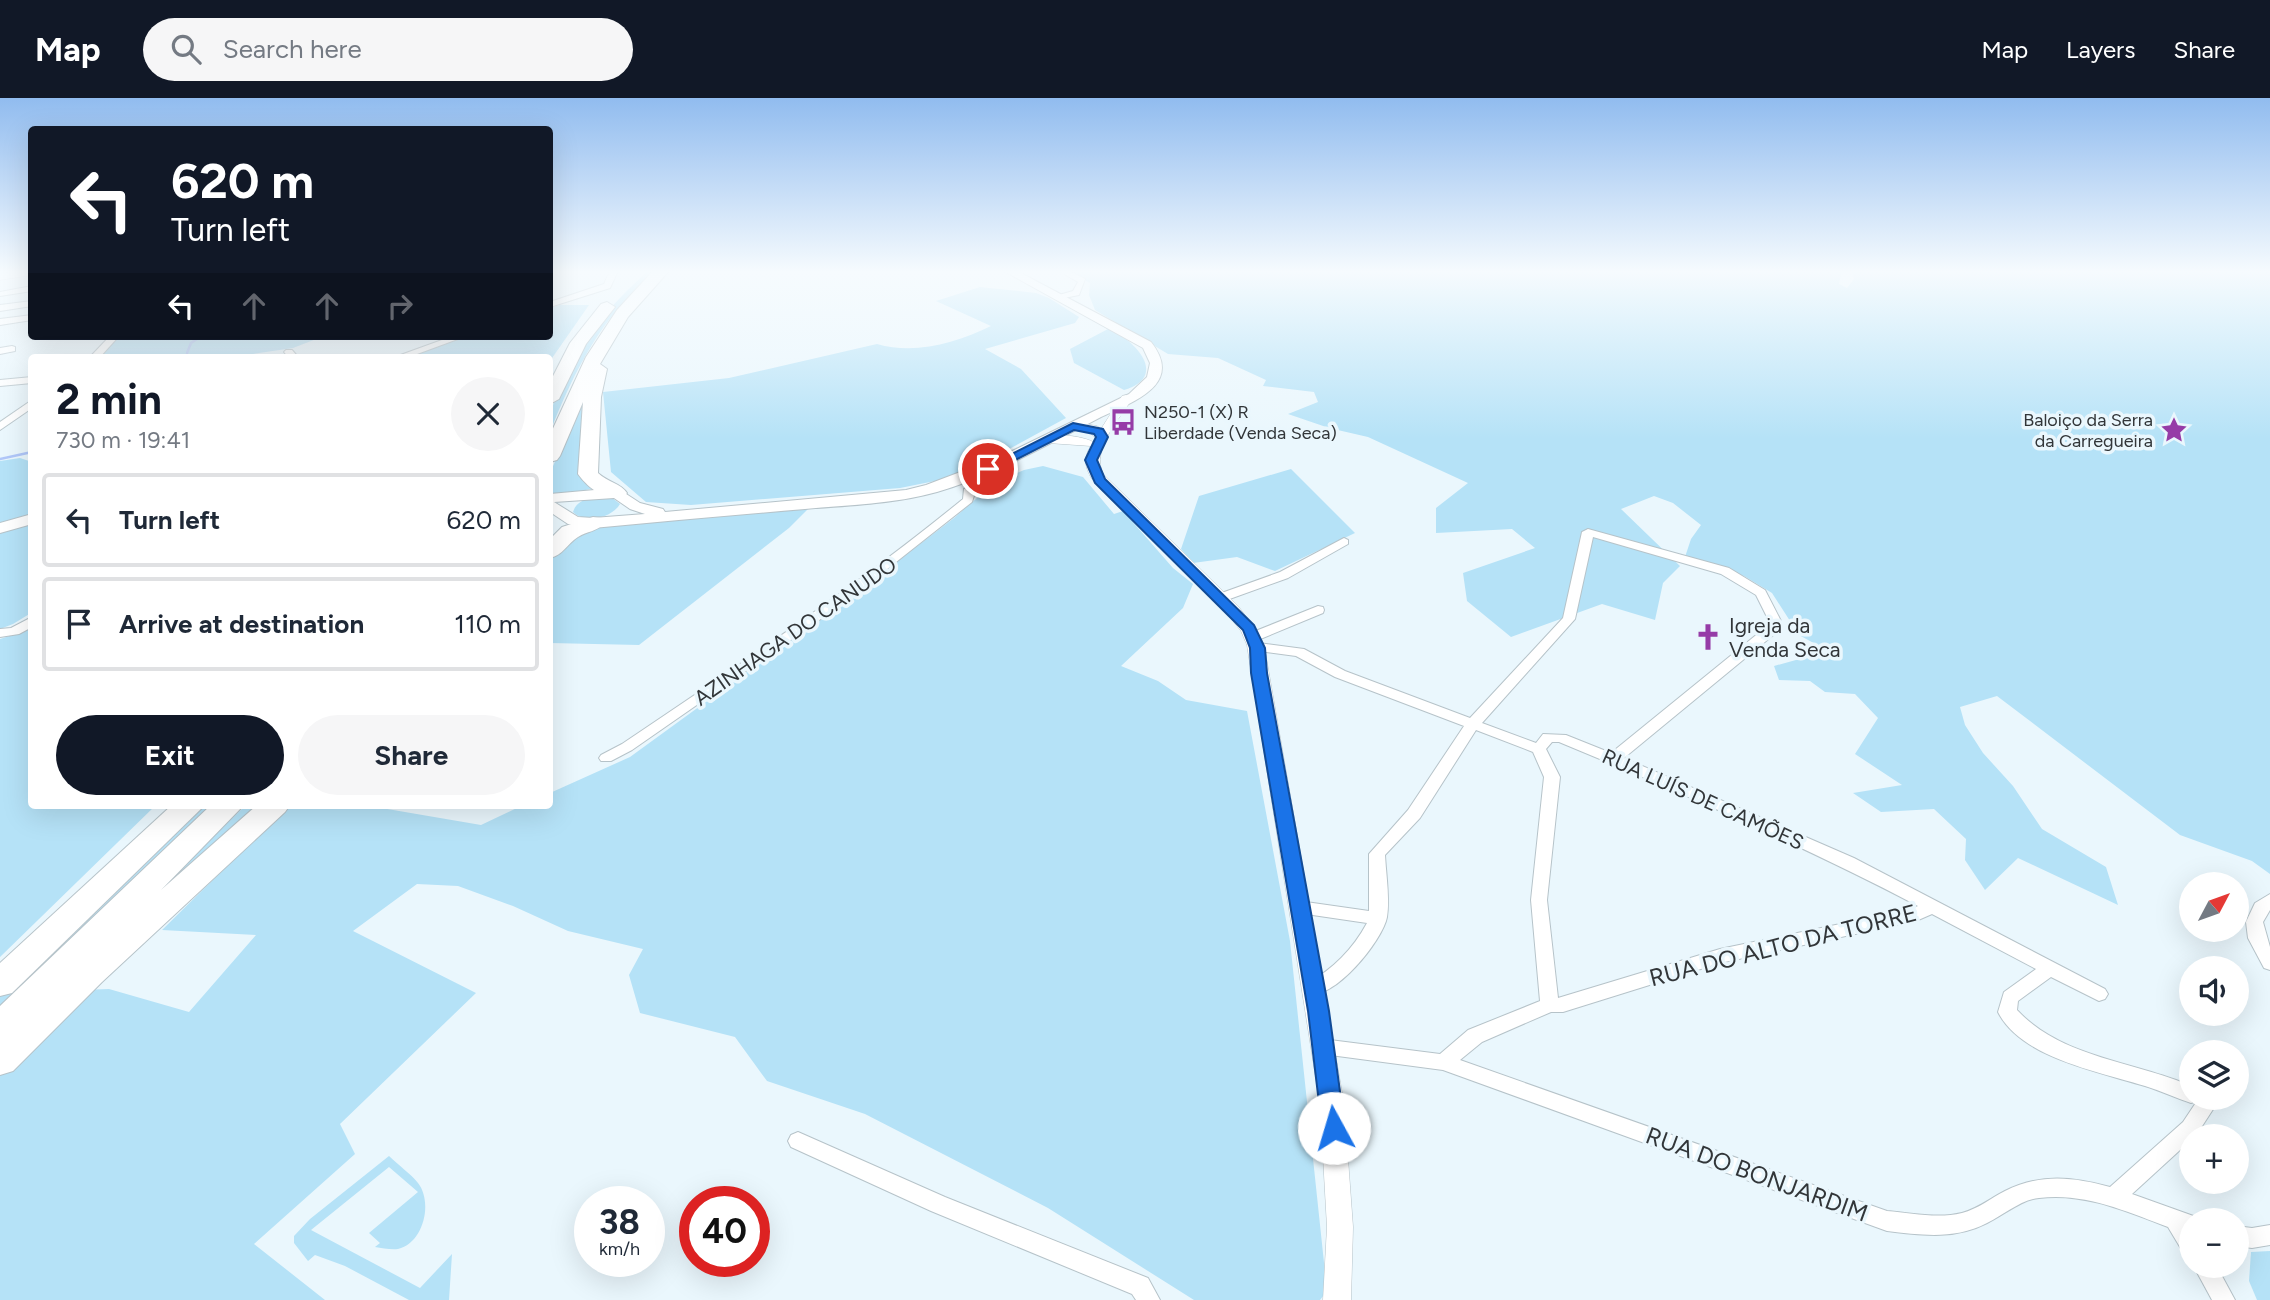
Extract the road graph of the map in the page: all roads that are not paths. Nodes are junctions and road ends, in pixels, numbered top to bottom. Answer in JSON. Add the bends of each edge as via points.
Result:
{"nodes":[{"id":1,"x":590,"y":327,"type":"edge"},
{"id":2,"x":612,"y":327,"type":"edge"},
{"id":3,"x":614,"y":327,"type":"edge"},
{"id":4,"x":1118,"y":327,"type":"edge"},
{"id":5,"x":111,"y":340,"type":"edge"},
{"id":6,"x":450,"y":340,"type":"edge"},
{"id":7,"x":578,"y":343,"type":"junction"},
{"id":8,"x":12,"y":349,"type":"dead end"},
{"id":9,"x":0,"y":351,"type":"edge"},
{"id":10,"x":98,"y":354,"type":"edge"},
{"id":11,"x":409,"y":354,"type":"edge"},
{"id":12,"x":553,"y":372,"type":"edge"},
{"id":13,"x":28,"y":380,"type":"edge"},
{"id":14,"x":0,"y":383,"type":"edge"},
{"id":15,"x":553,"y":392,"type":"edge"},
{"id":16,"x":1126,"y":399,"type":"junction"},
{"id":17,"x":28,"y":406,"type":"edge"},
{"id":18,"x":28,"y":417,"type":"edge"},
{"id":19,"x":5,"y":423,"type":"edge"},
{"id":20,"x":1073,"y":426,"type":"junction"},
{"id":21,"x":1048,"y":439,"type":"junction"},
{"id":22,"x":1094,"y":444,"type":"junction"},
{"id":23,"x":553,"y":449,"type":"edge"},
{"id":24,"x":970,"y":489,"type":"dead end"},
{"id":25,"x":583,"y":496,"type":"junction"},
{"id":26,"x":553,"y":498,"type":"edge"},
{"id":27,"x":623,"y":498,"type":"junction"},
{"id":28,"x":553,"y":508,"type":"edge"},
{"id":29,"x":687,"y":513,"type":"junction"},
{"id":30,"x":565,"y":515,"type":"junction"},
{"id":31,"x":28,"y":520,"type":"edge"},
{"id":32,"x":598,"y":522,"type":"junction"},
{"id":33,"x":0,"y":528,"type":"edge"},
{"id":34,"x":1344,"y":542,"type":"dead end"},
{"id":35,"x":553,"y":548,"type":"edge"},
{"id":36,"x":1220,"y":598,"type":"junction"},
{"id":37,"x":1318,"y":611,"type":"dead end"},
{"id":38,"x":28,"y":623,"type":"edge"},
{"id":39,"x":0,"y":633,"type":"edge"},
{"id":40,"x":1256,"y":642,"type":"junction"},
{"id":41,"x":1473,"y":724,"type":"junction"},
{"id":42,"x":1539,"y":749,"type":"junction"},
{"id":43,"x":606,"y":758,"type":"dead end"},
{"id":44,"x":1614,"y":759,"type":"junction"},
{"id":45,"x":166,"y":809,"type":"edge"},
{"id":46,"x":186,"y":809,"type":"edge"},
{"id":47,"x":225,"y":809,"type":"edge"},
{"id":48,"x":271,"y":809,"type":"edge"},
{"id":49,"x":2270,"y":900,"type":"edge"},
{"id":50,"x":1933,"y":906,"type":"junction"},
{"id":51,"x":1299,"y":907,"type":"junction"},
{"id":52,"x":1378,"y":918,"type":"junction"},
{"id":53,"x":2270,"y":963,"type":"edge"},
{"id":54,"x":2050,"y":968,"type":"junction"},
{"id":55,"x":0,"y":973,"type":"edge"},
{"id":56,"x":0,"y":983,"type":"edge"},
{"id":57,"x":1314,"y":988,"type":"junction"},
{"id":58,"x":2099,"y":994,"type":"dead end"},
{"id":59,"x":1550,"y":1005,"type":"junction"},
{"id":60,"x":0,"y":1028,"type":"edge"},
{"id":61,"x":1322,"y":1047,"type":"junction"},
{"id":62,"x":0,"y":1060,"type":"edge"},
{"id":63,"x":1443,"y":1062,"type":"junction"},
{"id":64,"x":2179,"y":1090,"type":"edge"},
{"id":65,"x":2197,"y":1110,"type":"edge"},
{"id":66,"x":798,"y":1141,"type":"dead end"},
{"id":67,"x":2113,"y":1198,"type":"junction"},
{"id":68,"x":2179,"y":1221,"type":"edge"},
{"id":69,"x":2270,"y":1236,"type":"edge"},
{"id":70,"x":2249,"y":1238,"type":"edge"},
{"id":71,"x":2211,"y":1278,"type":"edge"},
{"id":72,"x":1149,"y":1300,"type":"edge"},
{"id":73,"x":1337,"y":1300,"type":"edge"},
{"id":74,"x":2224,"y":1300,"type":"edge"}],
"edges":[{"from":1,"to":7,"type":"highway"},
{"from":2,"to":23,"type":"highway","via":[[589,365]]},
{"from":3,"to":27,"type":"highway","via":[[594,386],[588,470],[593,481]]},
{"from":4,"to":16,"type":"main road","via":[[1147,345],[1156,356],[1158,369],[1151,383]]},
{"from":5,"to":10,"type":"street"},
{"from":6,"to":11,"type":"street"},
{"from":7,"to":12,"type":"highway"},
{"from":7,"to":15,"type":"highway"},
{"from":8,"to":9,"type":"street"},
{"from":13,"to":14,"type":"street"},
{"from":16,"to":20,"type":"main road"},
{"from":16,"to":22,"type":"street"},
{"from":17,"to":19,"type":"street"},
{"from":18,"to":19,"type":"street"},
{"from":20,"to":21,"type":"main road"},
{"from":20,"to":22,"type":"street"},
{"from":21,"to":22,"type":"street"},
{"from":21,"to":29,"type":"main road","via":[[966,478],[915,493]]},
{"from":22,"to":36,"type":"street","via":[[1092,465],[1100,480]]},
{"from":24,"to":43,"type":"street","name":"AZINHAGA DO CANUDO","via":[[968,500],[881,572]]},
{"from":25,"to":26,"type":"main road"},
{"from":25,"to":27,"type":"main road","via":[[601,492]]},
{"from":25,"to":30,"type":"main road","via":[[568,505]]},
{"from":27,"to":29,"type":"main road","via":[[654,512]]},
{"from":27,"to":32,"type":"main road","via":[[622,513]]},
{"from":28,"to":30,"type":"main road"},
{"from":29,"to":32,"type":"main road"},
{"from":30,"to":32,"type":"main road","via":[[574,522]]},
{"from":31,"to":33,"type":"main road"},
{"from":32,"to":35,"type":"highway","via":[[570,532]]},
{"from":34,"to":36,"type":"street","via":[[1284,575]]},
{"from":36,"to":40,"type":"street"},
{"from":37,"to":40,"type":"street"},
{"from":38,"to":39,"type":"street"},
{"from":40,"to":41,"type":"street","via":[[1299,652],[1340,674]]},
{"from":40,"to":51,"type":"street"},
{"from":41,"to":42,"type":"street"},
{"from":41,"to":44,"type":"street","via":[[1569,619],[1588,532],[1725,571],[1761,593],[1775,621],[1772,629]]},
{"from":41,"to":52,"type":"street","via":[[1414,814],[1377,854]]},
{"from":42,"to":44,"type":"street","name":"RUA LUÍS DE CAMÕES","via":[[1548,737],[1561,738]]},
{"from":42,"to":59,"type":"street","via":[[1552,777],[1539,900]]},
{"from":44,"to":50,"type":"street","name":"RUA LUÍS DE CAMÕES","via":[[1848,862]]},
{"from":45,"to":55,"type":"highway","via":[[24,943]]},
{"from":46,"to":56,"type":"highway"},
{"from":47,"to":60,"type":"highway"},
{"from":48,"to":62,"type":"highway"},
{"from":49,"to":53,"type":"street","via":[[2261,906],[2253,927]]},
{"from":50,"to":54,"type":"street","name":"RUA LUÍS DE CAMÕES"},
{"from":50,"to":59,"type":"street","name":"RUA DO ALTO DA TORRE","via":[[1916,915],[1720,956],[1563,1006]]},
{"from":51,"to":52,"type":"street"},
{"from":51,"to":57,"type":"street"},
{"from":52,"to":57,"type":"street","via":[[1359,949],[1331,980]]},
{"from":54,"to":58,"type":"street","name":"RUA LUÍS DE CAMÕES"},
{"from":54,"to":64,"type":"street","via":[[2010,997],[2007,1012],[2018,1027],[2040,1043]]},
{"from":57,"to":61,"type":"street"},
{"from":59,"to":63,"type":"street","name":"RUA DO ALTO DA TORRE","via":[[1475,1036]]},
{"from":61,"to":63,"type":"street","name":"RUA DO BONJARDIM"},
{"from":61,"to":73,"type":"street","via":[[1332,1104],[1340,1227]]},
{"from":63,"to":67,"type":"street","name":"RUA DO BONJARDIM","via":[[1887,1221],[1961,1223],[2038,1188],[2070,1188]]},
{"from":65,"to":67,"type":"street","via":[[2190,1128]]},
{"from":66,"to":72,"type":"street","via":[[1140,1286]]},
{"from":67,"to":68,"type":"street","name":"RUA DO BONJARDIM"},
{"from":69,"to":70,"type":"street"},
{"from":71,"to":74,"type":"street"}]}
